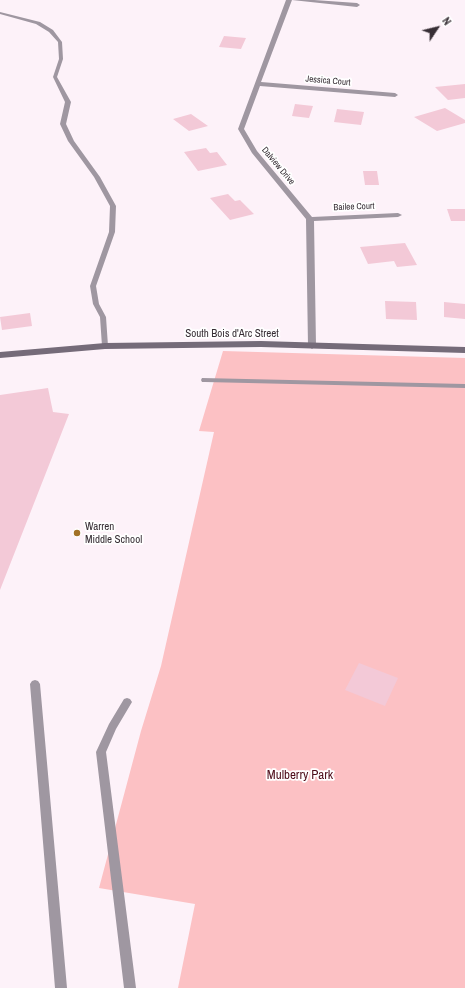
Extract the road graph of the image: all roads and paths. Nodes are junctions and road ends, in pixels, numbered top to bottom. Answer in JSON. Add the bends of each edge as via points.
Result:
{"nodes":[{"id":1,"x":289,"y":0,"type":"edge"},
{"id":2,"x":294,"y":0,"type":"edge"},
{"id":3,"x":357,"y":5,"type":"dead end"},
{"id":4,"x":0,"y":13,"type":"edge"},
{"id":5,"x":258,"y":84,"type":"junction"},
{"id":6,"x":396,"y":95,"type":"dead end"},
{"id":7,"x":398,"y":215,"type":"dead end"},
{"id":8,"x":310,"y":219,"type":"junction"},
{"id":9,"x":105,"y":346,"type":"junction"},
{"id":10,"x":312,"y":346,"type":"junction"},
{"id":11,"x":465,"y":350,"type":"edge"},
{"id":12,"x":0,"y":355,"type":"edge"},
{"id":13,"x":205,"y":380,"type":"dead end"},
{"id":14,"x":465,"y":386,"type":"edge"},
{"id":15,"x":35,"y":684,"type":"dead end"},
{"id":16,"x":127,"y":702,"type":"dead end"},
{"id":17,"x":61,"y":988,"type":"edge"},
{"id":18,"x":130,"y":988,"type":"edge"}],
"edges":[{"from":1,"to":5,"type":"street","name":"Dalview Drive"},
{"from":2,"to":3,"type":"street"},
{"from":4,"to":9,"type":"lane","via":[[38,24],[51,31],[60,42],[61,59],[55,77],[68,102],[63,124],[71,141],[97,177],[113,206],[112,232],[93,286],[96,304],[103,317]]},
{"from":5,"to":6,"type":"street","name":"Jessica Court"},
{"from":5,"to":8,"type":"street","name":"Dalview Drive","via":[[241,129],[254,152]]},
{"from":7,"to":8,"type":"street","name":"Bailee Court"},
{"from":8,"to":10,"type":"street"},
{"from":9,"to":10,"type":"main road","name":"South Bois d'Arc Street"},
{"from":9,"to":12,"type":"main road","name":"South Bois d'Arc Street"},
{"from":10,"to":11,"type":"main road","name":"South Bois d'Arc Street"},
{"from":13,"to":14,"type":"lane"},
{"from":15,"to":17,"type":"lane"},
{"from":16,"to":18,"type":"lane","via":[[101,752]]}]}
